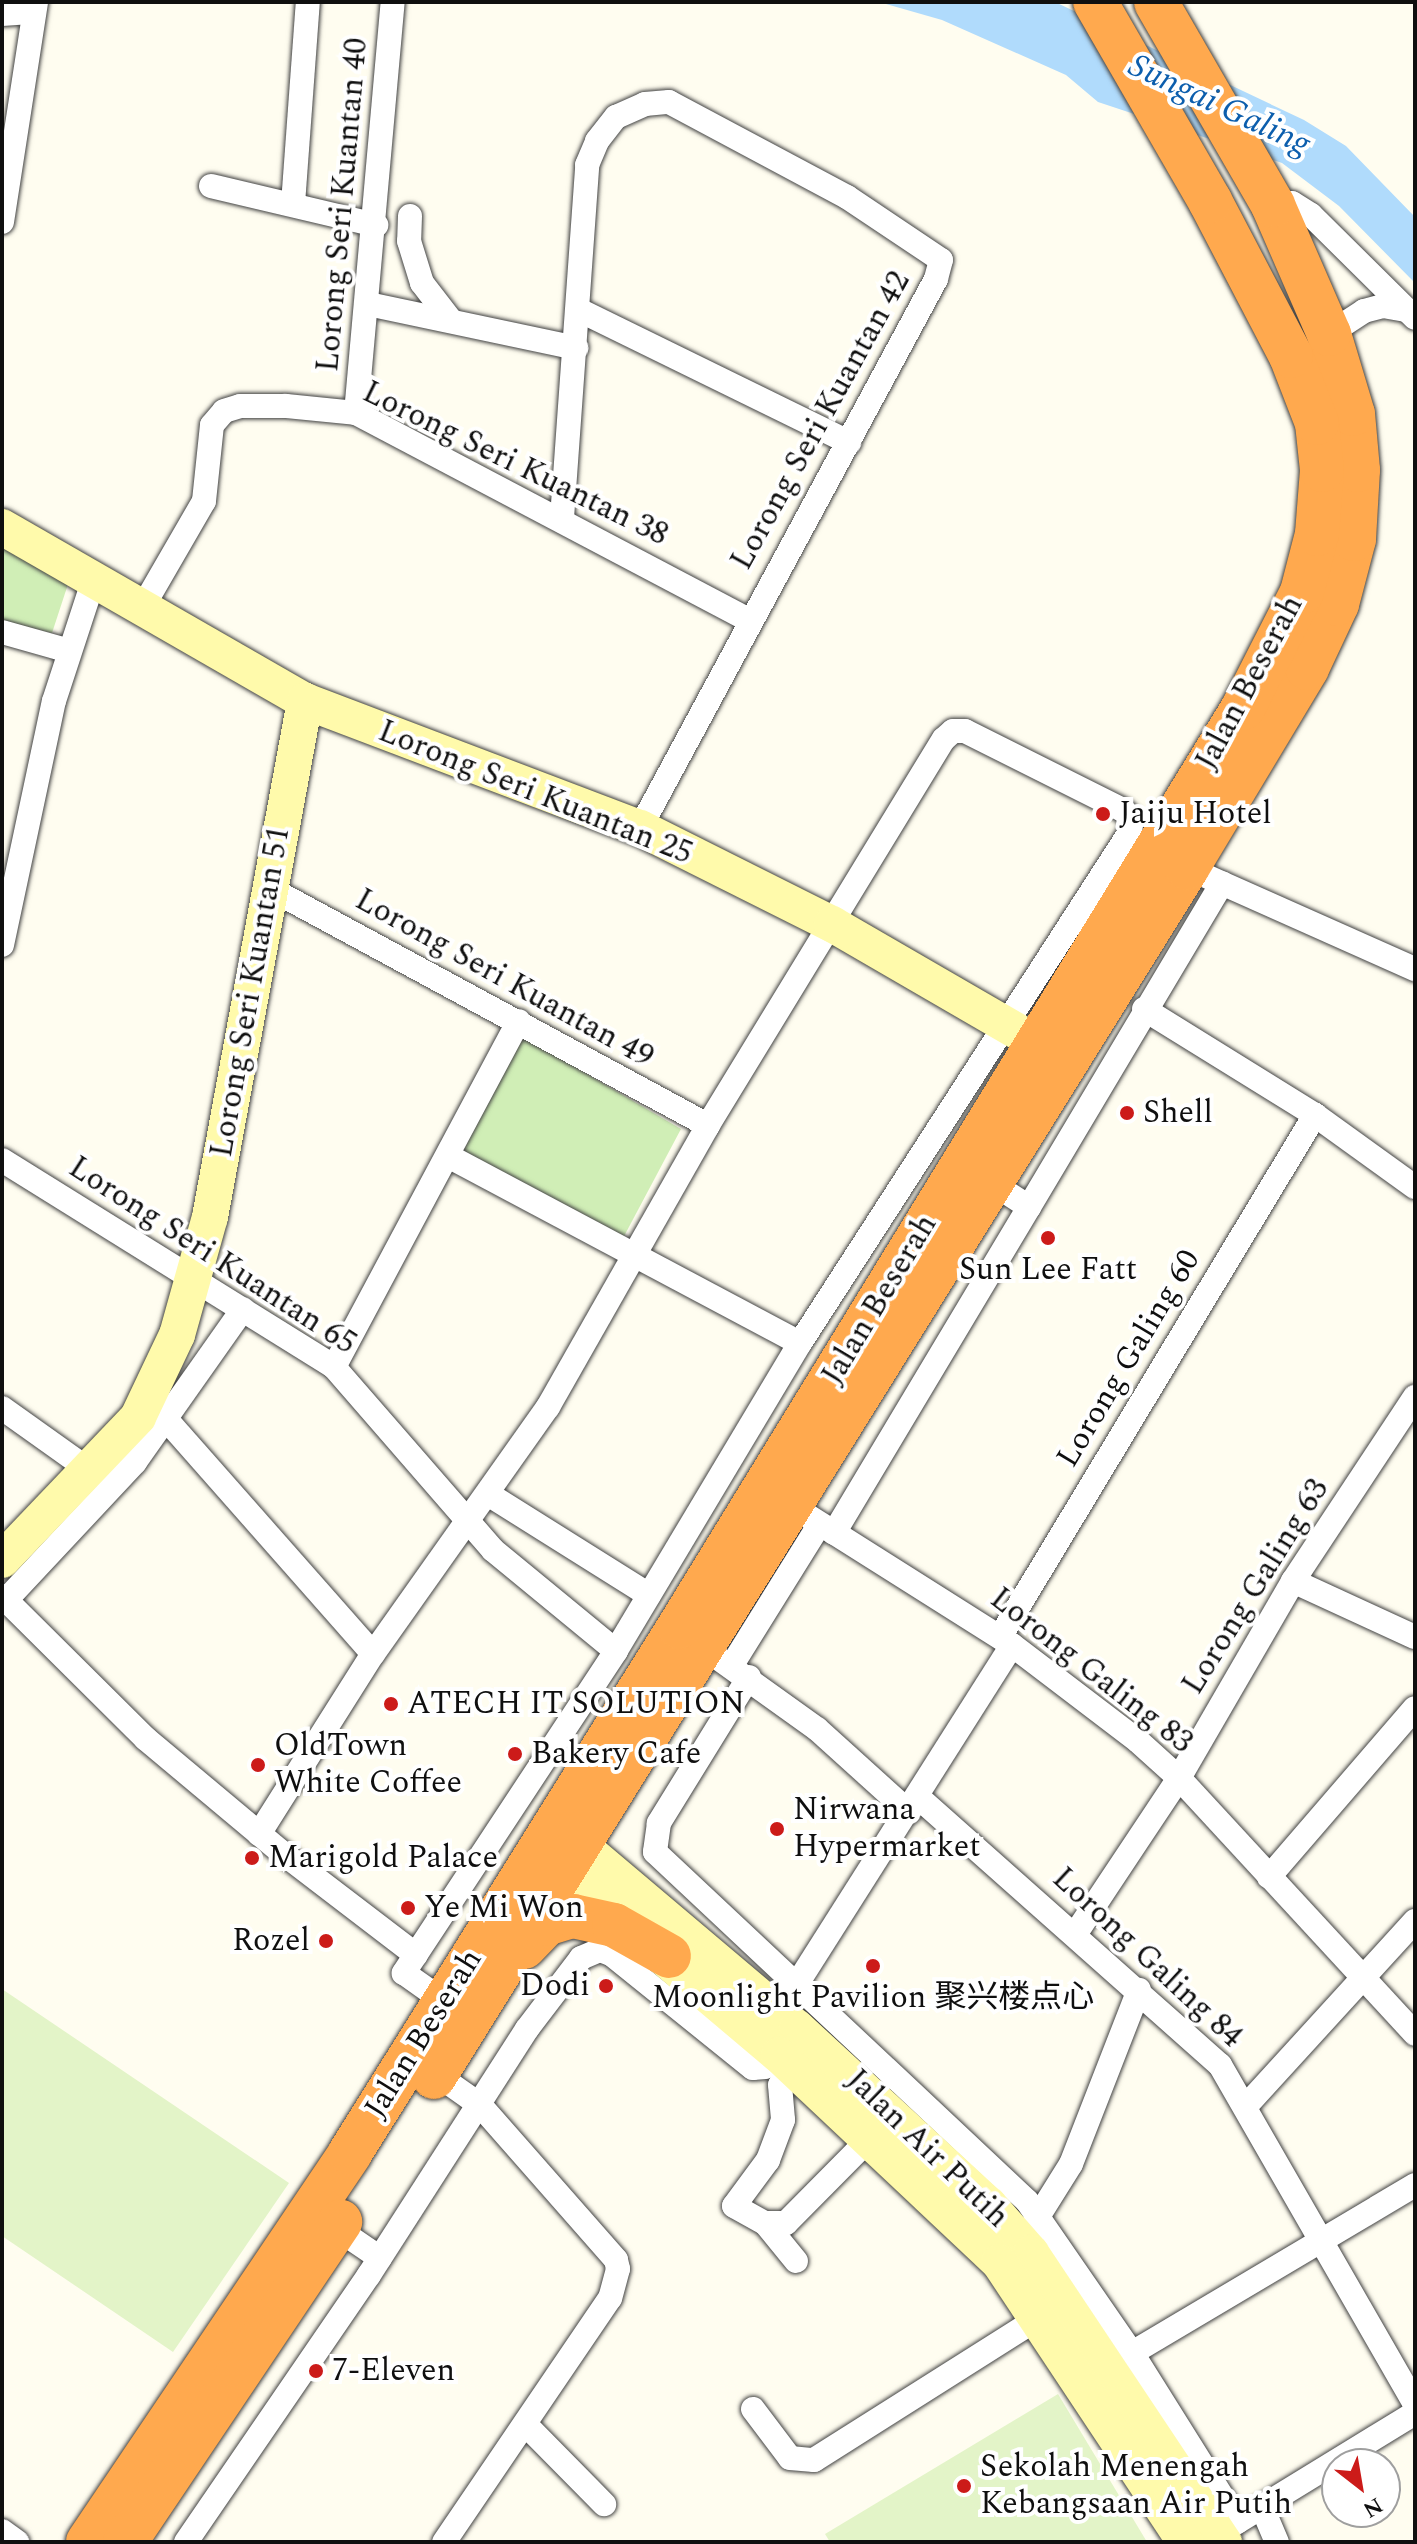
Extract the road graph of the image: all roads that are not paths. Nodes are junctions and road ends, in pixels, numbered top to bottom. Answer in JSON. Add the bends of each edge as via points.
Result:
{"nodes":[{"id":1,"x":308,"y":2,"type":"edge"},
{"id":2,"x":392,"y":2,"type":"edge"},
{"id":3,"x":1095,"y":2,"type":"edge"},
{"id":4,"x":1156,"y":2,"type":"edge"},
{"id":5,"x":35,"y":7,"type":"edge"},
{"id":6,"x":2,"y":14,"type":"edge"},
{"id":7,"x":211,"y":186,"type":"dead end"},
{"id":8,"x":293,"y":204,"type":"junction"},
{"id":9,"x":1273,"y":205,"type":"junction"},
{"id":10,"x":410,"y":216,"type":"dead end"},
{"id":11,"x":2,"y":222,"type":"edge"},
{"id":12,"x":376,"y":225,"type":"junction"},
{"id":13,"x":368,"y":304,"type":"junction"},
{"id":14,"x":579,"y":310,"type":"junction"},
{"id":15,"x":1410,"y":314,"type":"edge"},
{"id":16,"x":449,"y":318,"type":"junction"},
{"id":17,"x":1329,"y":334,"type":"junction"},
{"id":18,"x":576,"y":348,"type":"junction"},
{"id":19,"x":356,"y":413,"type":"junction"},
{"id":20,"x":849,"y":442,"type":"junction"},
{"id":21,"x":562,"y":518,"type":"junction"},
{"id":22,"x":2,"y":527,"type":"edge"},
{"id":23,"x":93,"y":582,"type":"junction"},
{"id":24,"x":141,"y":610,"type":"junction"},
{"id":25,"x":748,"y":620,"type":"junction"},
{"id":26,"x":2,"y":632,"type":"edge"},
{"id":27,"x":66,"y":650,"type":"junction"},
{"id":28,"x":305,"y":701,"type":"junction"},
{"id":29,"x":640,"y":828,"type":"junction"},
{"id":30,"x":1204,"y":875,"type":"junction"},
{"id":31,"x":269,"y":888,"type":"junction"},
{"id":32,"x":832,"y":924,"type":"junction"},
{"id":33,"x":2,"y":945,"type":"edge"},
{"id":34,"x":1415,"y":969,"type":"edge"},
{"id":35,"x":1144,"y":1009,"type":"junction"},
{"id":36,"x":519,"y":1021,"type":"junction"},
{"id":37,"x":1036,"y":1042,"type":"junction"},
{"id":38,"x":1315,"y":1115,"type":"junction"},
{"id":39,"x":708,"y":1125,"type":"junction"},
{"id":40,"x":450,"y":1157,"type":"junction"},
{"id":41,"x":2,"y":1160,"type":"edge"},
{"id":42,"x":992,"y":1183,"type":"junction"},
{"id":43,"x":1415,"y":1187,"type":"edge"},
{"id":44,"x":1029,"y":1207,"type":"junction"},
{"id":45,"x":634,"y":1254,"type":"junction"},
{"id":46,"x":195,"y":1282,"type":"junction"},
{"id":47,"x":243,"y":1309,"type":"junction"},
{"id":48,"x":800,"y":1343,"type":"junction"},
{"id":49,"x":334,"y":1367,"type":"junction"},
{"id":50,"x":1415,"y":1397,"type":"edge"},
{"id":51,"x":2,"y":1408,"type":"edge"},
{"id":52,"x":159,"y":1411,"type":"junction"},
{"id":53,"x":89,"y":1470,"type":"junction"},
{"id":54,"x":488,"y":1494,"type":"junction"},
{"id":55,"x":815,"y":1521,"type":"junction"},
{"id":56,"x":467,"y":1523,"type":"junction"},
{"id":57,"x":2,"y":1560,"type":"edge"},
{"id":58,"x":1293,"y":1581,"type":"junction"},
{"id":59,"x":4,"y":1598,"type":"edge"},
{"id":60,"x":693,"y":1636,"type":"junction"},
{"id":61,"x":1415,"y":1637,"type":"edge"},
{"id":62,"x":1006,"y":1641,"type":"junction"},
{"id":63,"x":616,"y":1651,"type":"junction"},
{"id":64,"x":373,"y":1654,"type":"junction"},
{"id":65,"x":1415,"y":1708,"type":"edge"},
{"id":66,"x":1179,"y":1778,"type":"junction"},
{"id":67,"x":913,"y":1804,"type":"junction"},
{"id":68,"x":259,"y":1834,"type":"junction"},
{"id":69,"x":559,"y":1848,"type":"junction"},
{"id":70,"x":1269,"y":1877,"type":"junction"},
{"id":71,"x":1415,"y":1921,"type":"edge"},
{"id":72,"x":1076,"y":1933,"type":"junction"},
{"id":73,"x":416,"y":1955,"type":"junction"},
{"id":74,"x":669,"y":1956,"type":"junction"},
{"id":75,"x":497,"y":1976,"type":"junction"},
{"id":76,"x":1365,"y":1976,"type":"junction"},
{"id":77,"x":1139,"y":1990,"type":"junction"},
{"id":78,"x":788,"y":1998,"type":"junction"},
{"id":79,"x":445,"y":2002,"type":"junction"},
{"id":80,"x":1415,"y":2034,"type":"edge"},
{"id":81,"x":787,"y":2062,"type":"junction"},
{"id":82,"x":436,"y":2074,"type":"junction"},
{"id":83,"x":480,"y":2105,"type":"junction"},
{"id":84,"x":1245,"y":2107,"type":"junction"},
{"id":85,"x":871,"y":2137,"type":"junction"},
{"id":86,"x":1415,"y":2185,"type":"edge"},
{"id":87,"x":765,"y":2223,"type":"junction"},
{"id":88,"x":336,"y":2228,"type":"junction"},
{"id":89,"x":1020,"y":2239,"type":"junction"},
{"id":90,"x":1321,"y":2242,"type":"junction"},
{"id":91,"x":380,"y":2258,"type":"junction"},
{"id":92,"x":796,"y":2261,"type":"dead end"},
{"id":93,"x":1037,"y":2319,"type":"junction"},
{"id":94,"x":1132,"y":2353,"type":"junction"},
{"id":95,"x":1415,"y":2404,"type":"edge"},
{"id":96,"x":753,"y":2409,"type":"dead end"},
{"id":97,"x":1415,"y":2413,"type":"edge"},
{"id":98,"x":527,"y":2426,"type":"junction"},
{"id":99,"x":604,"y":2504,"type":"dead end"},
{"id":100,"x":1262,"y":2507,"type":"junction"},
{"id":101,"x":2,"y":2531,"type":"edge"},
{"id":102,"x":1216,"y":2535,"type":"edge"},
{"id":103,"x":135,"y":2537,"type":"edge"},
{"id":104,"x":16,"y":2542,"type":"edge"},
{"id":105,"x":88,"y":2542,"type":"edge"},
{"id":106,"x":186,"y":2542,"type":"edge"},
{"id":107,"x":444,"y":2542,"type":"edge"},
{"id":108,"x":1277,"y":2542,"type":"edge"}],
"edges":[{"from":1,"to":8,"type":"street"},
{"from":2,"to":12,"type":"street","name":"Lorong Seri Kuantan 40"},
{"from":3,"to":37,"type":"highway","name":"Jalan Beserah","via":[[1189,162],[1291,356],[1317,423],[1322,470],[1317,534],[1302,592],[1275,651]]},
{"from":4,"to":9,"type":"highway","name":"Jalan Beserah"},
{"from":5,"to":6,"type":"street"},
{"from":5,"to":11,"type":"street"},
{"from":7,"to":8,"type":"street"},
{"from":8,"to":12,"type":"street"},
{"from":9,"to":15,"type":"street","via":[[1292,203],[1311,215]]},
{"from":9,"to":17,"type":"highway","name":"Jalan Beserah"},
{"from":10,"to":16,"type":"street","via":[[409,241],[422,283]]},
{"from":12,"to":13,"type":"street","name":"Lorong Seri Kuantan 40"},
{"from":13,"to":16,"type":"street"},
{"from":13,"to":19,"type":"street","name":"Lorong Seri Kuantan 40"},
{"from":14,"to":18,"type":"street"},
{"from":14,"to":20,"type":"street"},
{"from":14,"to":20,"type":"street","name":"Lorong Seri Kuantan 42","via":[[587,165],[597,141],[616,117],[645,104],[669,102],[847,197],[941,260],[936,279]]},
{"from":15,"to":17,"type":"street","via":[[1383,306],[1364,311]]},
{"from":16,"to":18,"type":"street"},
{"from":17,"to":30,"type":"highway","name":"Jalan Beserah","via":[[1353,414],[1358,470],[1354,539],[1337,604]]},
{"from":18,"to":21,"type":"street"},
{"from":19,"to":21,"type":"street","name":"Lorong Seri Kuantan 38"},
{"from":19,"to":24,"type":"street","name":"Lorong Seri Kuantan 38","via":[[286,406],[224,411],[212,425],[204,501]]},
{"from":20,"to":25,"type":"street","name":"Lorong Seri Kuantan 42"},
{"from":21,"to":25,"type":"street","name":"Lorong Seri Kuantan 38"},
{"from":22,"to":23,"type":"street","name":"Lorong Seri Kuantan 25"},
{"from":23,"to":24,"type":"street","name":"Lorong Seri Kuantan 25"},
{"from":23,"to":27,"type":"street"},
{"from":24,"to":28,"type":"street","name":"Lorong Seri Kuantan 25"},
{"from":25,"to":29,"type":"street","name":"Lorong Seri Kuantan 42"},
{"from":26,"to":27,"type":"street"},
{"from":27,"to":33,"type":"street"},
{"from":28,"to":29,"type":"street","name":"Lorong Seri Kuantan 25"},
{"from":28,"to":31,"type":"street","name":"Lorong Seri Kuantan 51"},
{"from":29,"to":32,"type":"street","name":"Lorong Seri Kuantan 25"},
{"from":30,"to":34,"type":"street"},
{"from":30,"to":35,"type":"street"},
{"from":30,"to":37,"type":"highway","name":"Jalan Beserah"},
{"from":31,"to":36,"type":"street","name":"Lorong Seri Kuantan 49"},
{"from":31,"to":46,"type":"street","name":"Lorong Seri Kuantan 51"},
{"from":32,"to":37,"type":"street","name":"Lorong Seri Kuantan 25"},
{"from":32,"to":37,"type":"street","via":[[953,731],[965,731],[1123,810],[1132,819],[1130,832]]},
{"from":32,"to":39,"type":"street"},
{"from":35,"to":38,"type":"street"},
{"from":35,"to":44,"type":"street"},
{"from":36,"to":39,"type":"street","name":"Lorong Seri Kuantan 49"},
{"from":36,"to":40,"type":"street"},
{"from":37,"to":42,"type":"highway","name":"Jalan Beserah"},
{"from":37,"to":48,"type":"street"},
{"from":37,"to":60,"type":"highway","name":"Jalan Beserah"},
{"from":38,"to":43,"type":"street"},
{"from":38,"to":62,"type":"street","name":"Lorong Galing 60"},
{"from":39,"to":45,"type":"street"},
{"from":40,"to":45,"type":"street"},
{"from":40,"to":49,"type":"street"},
{"from":41,"to":46,"type":"street","name":"Lorong Seri Kuantan 65"},
{"from":42,"to":44,"type":"street"},
{"from":42,"to":55,"type":"highway","name":"Jalan Beserah"},
{"from":44,"to":55,"type":"street"},
{"from":45,"to":48,"type":"street"},
{"from":45,"to":54,"type":"street","via":[[548,1407]]},
{"from":46,"to":47,"type":"street","name":"Lorong Seri Kuantan 65"},
{"from":46,"to":52,"type":"street","name":"Lorong Seri Kuantan 51"},
{"from":47,"to":49,"type":"street","name":"Lorong Seri Kuantan 65"},
{"from":47,"to":52,"type":"street"},
{"from":48,"to":60,"type":"street"},
{"from":49,"to":56,"type":"street","name":"Lorong Seri Kuantan 65"},
{"from":50,"to":58,"type":"street","name":"Lorong Galing 63"},
{"from":51,"to":53,"type":"street"},
{"from":52,"to":53,"type":"street"},
{"from":52,"to":59,"type":"street","via":[[93,1511]]},
{"from":52,"to":64,"type":"street"},
{"from":53,"to":57,"type":"street"},
{"from":54,"to":56,"type":"street"},
{"from":54,"to":60,"type":"street","name":"Lorong Galing 84"},
{"from":55,"to":60,"type":"highway","name":"Jalan Beserah"},
{"from":55,"to":62,"type":"street","name":"Lorong Galing 83"},
{"from":56,"to":63,"type":"street","name":"Lorong Seri Kuantan 65"},
{"from":56,"to":64,"type":"street"},
{"from":58,"to":61,"type":"street"},
{"from":58,"to":66,"type":"street","name":"Lorong Galing 63"},
{"from":59,"to":68,"type":"street","via":[[146,1739]]},
{"from":60,"to":63,"type":"street"},
{"from":60,"to":67,"type":"street","name":"Lorong Galing 84"},
{"from":60,"to":69,"type":"highway","name":"Jalan Beserah"},
{"from":60,"to":78,"type":"street","via":[[653,1844],[667,1867]]},
{"from":62,"to":66,"type":"street","name":"Lorong Galing 83"},
{"from":62,"to":67,"type":"street","name":"Lorong Galing 60"},
{"from":63,"to":73,"type":"street"},
{"from":64,"to":68,"type":"street"},
{"from":65,"to":70,"type":"street"},
{"from":66,"to":70,"type":"street","name":"Lorong Galing 83"},
{"from":66,"to":72,"type":"street","name":"Lorong Galing 63"},
{"from":67,"to":72,"type":"street","name":"Lorong Galing 84"},
{"from":67,"to":78,"type":"street","name":"Lorong Galing 60"},
{"from":68,"to":73,"type":"street"},
{"from":69,"to":74,"type":"street","name":"Jalan Air Putih"},
{"from":69,"to":75,"type":"highway","name":"Jalan Beserah"},
{"from":69,"to":78,"type":"street","name":"Jalan Air Putih"},
{"from":69,"to":79,"type":"highway","name":"Jalan Beserah"},
{"from":70,"to":76,"type":"street","name":"Lorong Galing 83"},
{"from":71,"to":76,"type":"street"},
{"from":72,"to":77,"type":"street","name":"Lorong Galing 84"},
{"from":73,"to":79,"type":"street","via":[[404,1973]]},
{"from":74,"to":75,"type":"highway","via":[[614,1925],[573,1916],[546,1924]]},
{"from":74,"to":81,"type":"street","name":"Jalan Air Putih"},
{"from":75,"to":82,"type":"highway","name":"Jalan Beserah"},
{"from":76,"to":80,"type":"street","name":"Lorong Galing 83"},
{"from":76,"to":84,"type":"street"},
{"from":77,"to":84,"type":"street","name":"Lorong Galing 84","via":[[1220,2065]]},
{"from":77,"to":89,"type":"street","via":[[1071,2164]]},
{"from":78,"to":89,"type":"street","name":"Jalan Air Putih"},
{"from":79,"to":105,"type":"highway","name":"Jalan Beserah","via":[[350,2153]]},
{"from":81,"to":83,"type":"street","via":[[753,2068],[600,1950],[575,1964]]},
{"from":81,"to":85,"type":"street","name":"Jalan Air Putih"},
{"from":81,"to":87,"type":"street","via":[[780,2085],[783,2120],[768,2160],[734,2206]]},
{"from":82,"to":83,"type":"street"},
{"from":82,"to":88,"type":"highway","name":"Jalan Beserah"},
{"from":83,"to":91,"type":"street"},
{"from":83,"to":98,"type":"street","via":[[616,2260],[610,2298]]},
{"from":84,"to":90,"type":"street","name":"Lorong Galing 84"},
{"from":85,"to":87,"type":"street","via":[[786,2223]]},
{"from":85,"to":89,"type":"street","name":"Jalan Air Putih"},
{"from":86,"to":90,"type":"street"},
{"from":87,"to":92,"type":"street"},
{"from":88,"to":91,"type":"street"},
{"from":88,"to":103,"type":"highway","name":"Jalan Beserah"},
{"from":89,"to":93,"type":"street","name":"Jalan Air Putih"},
{"from":89,"to":94,"type":"street"},
{"from":89,"to":102,"type":"street","name":"Jalan Air Putih"},
{"from":90,"to":94,"type":"street"},
{"from":90,"to":95,"type":"street","name":"Lorong Galing 84"},
{"from":91,"to":106,"type":"street"},
{"from":93,"to":96,"type":"street","via":[[814,2460],[790,2458]]},
{"from":93,"to":102,"type":"street","name":"Jalan Air Putih"},
{"from":94,"to":102,"type":"street"},
{"from":97,"to":100,"type":"street"},
{"from":98,"to":99,"type":"street"},
{"from":98,"to":107,"type":"street"},
{"from":100,"to":102,"type":"street"},
{"from":100,"to":108,"type":"street"},
{"from":101,"to":104,"type":"street"}]}
